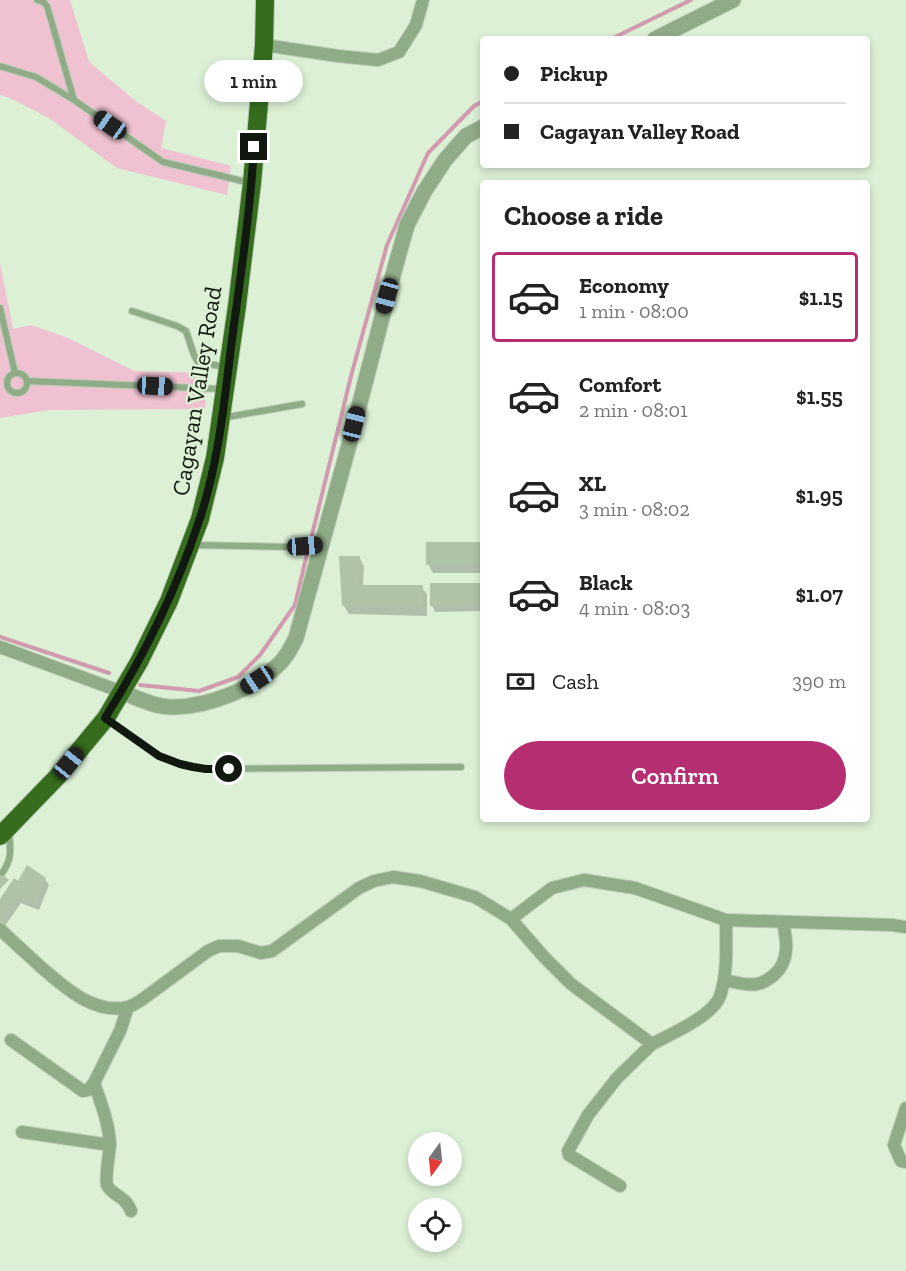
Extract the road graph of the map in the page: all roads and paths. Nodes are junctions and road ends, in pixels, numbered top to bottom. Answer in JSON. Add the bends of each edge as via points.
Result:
{"nodes":[{"id":1,"x":37,"y":0,"type":"edge"},
{"id":2,"x":265,"y":0,"type":"edge"},
{"id":3,"x":423,"y":0,"type":"edge"},
{"id":4,"x":733,"y":0,"type":"edge"},
{"id":5,"x":661,"y":36,"type":"edge"},
{"id":6,"x":264,"y":45,"type":"junction"},
{"id":7,"x":0,"y":66,"type":"edge"},
{"id":8,"x":74,"y":100,"type":"junction"},
{"id":9,"x":480,"y":129,"type":"edge"},
{"id":10,"x":252,"y":183,"type":"junction"},
{"id":11,"x":0,"y":308,"type":"edge"},
{"id":12,"x":132,"y":311,"type":"dead end"},
{"id":13,"x":229,"y":368,"type":"junction"},
{"id":14,"x":15,"y":373,"type":"junction"},
{"id":15,"x":27,"y":381,"type":"junction"},
{"id":16,"x":4,"y":385,"type":"edge"},
{"id":17,"x":226,"y":389,"type":"junction"},
{"id":18,"x":302,"y":404,"type":"dead end"},
{"id":19,"x":222,"y":418,"type":"junction"},
{"id":20,"x":321,"y":544,"type":"junction"},
{"id":21,"x":191,"y":545,"type":"junction"},
{"id":22,"x":0,"y":647,"type":"edge"},
{"id":23,"x":122,"y":692,"type":"junction"},
{"id":24,"x":105,"y":718,"type":"junction"},
{"id":25,"x":461,"y":767,"type":"dead end"},
{"id":26,"x":4,"y":831,"type":"edge"},
{"id":27,"x":2,"y":873,"type":"dead end"},
{"id":28,"x":511,"y":919,"type":"junction"},
{"id":29,"x":726,"y":920,"type":"junction"},
{"id":30,"x":783,"y":922,"type":"junction"},
{"id":31,"x":906,"y":927,"type":"edge"},
{"id":32,"x":0,"y":929,"type":"edge"},
{"id":33,"x":724,"y":980,"type":"junction"},
{"id":34,"x":128,"y":1007,"type":"junction"},
{"id":35,"x":12,"y":1040,"type":"dead end"},
{"id":36,"x":652,"y":1044,"type":"junction"},
{"id":37,"x":94,"y":1083,"type":"junction"},
{"id":38,"x":906,"y":1108,"type":"edge"},
{"id":39,"x":22,"y":1132,"type":"dead end"},
{"id":40,"x":110,"y":1145,"type":"junction"},
{"id":41,"x":906,"y":1162,"type":"edge"},
{"id":42,"x":620,"y":1186,"type":"dead end"},
{"id":43,"x":131,"y":1210,"type":"dead end"}],
"edges":[{"from":1,"to":8,"type":"lane","via":[[48,6]]},
{"from":2,"to":6,"type":"highway","name":"Cagayan Valley Road"},
{"from":3,"to":6,"type":"street","via":[[416,25],[399,52],[378,60]]},
{"from":4,"to":5,"type":"street"},
{"from":6,"to":10,"type":"highway","name":"Cagayan Valley Road"},
{"from":7,"to":8,"type":"lane","via":[[36,77]]},
{"from":8,"to":10,"type":"lane","via":[[163,162]]},
{"from":9,"to":20,"type":"street","via":[[466,136],[445,160],[407,225]]},
{"from":10,"to":13,"type":"highway","name":"Cagayan Valley Road"},
{"from":11,"to":14,"type":"lane"},
{"from":12,"to":13,"type":"lane","via":[[186,331],[198,362]]},
{"from":13,"to":17,"type":"highway","name":"Cagayan Valley Road"},
{"from":14,"to":15,"type":"lane","via":[[19,372]]},
{"from":14,"to":16,"type":"lane"},
{"from":15,"to":16,"type":"lane","via":[[24,392],[15,393]]},
{"from":15,"to":17,"type":"lane"},
{"from":17,"to":19,"type":"highway","name":"Cagayan Valley Road"},
{"from":18,"to":19,"type":"lane"},
{"from":19,"to":21,"type":"highway","name":"Cagayan Valley Road"},
{"from":20,"to":21,"type":"lane"},
{"from":20,"to":23,"type":"street","via":[[296,638],[268,673],[223,698],[175,707],[158,706]]},
{"from":21,"to":23,"type":"highway","name":"Cagayan Valley Road","via":[[169,601]]},
{"from":22,"to":23,"type":"street"},
{"from":23,"to":24,"type":"highway","name":"Cagayan Valley Road"},
{"from":24,"to":25,"type":"lane","via":[[159,756],[206,769]]},
{"from":24,"to":26,"type":"highway","name":"Cagayan Valley Road","via":[[58,776]]},
{"from":26,"to":27,"type":"lane","via":[[9,862]]},
{"from":28,"to":29,"type":"street","via":[[552,888],[584,879],[635,888]]},
{"from":28,"to":34,"type":"street","via":[[475,897],[420,881],[374,881],[272,951],[261,953],[238,946],[219,946]]},
{"from":28,"to":36,"type":"street","via":[[571,984]]},
{"from":29,"to":30,"type":"street"},
{"from":29,"to":33,"type":"street"},
{"from":30,"to":31,"type":"street"},
{"from":30,"to":33,"type":"street","via":[[786,953],[778,971],[757,984]]},
{"from":32,"to":34,"type":"street","via":[[81,999],[112,1008]]},
{"from":33,"to":36,"type":"street","via":[[720,998],[707,1012]]},
{"from":34,"to":37,"type":"street"},
{"from":35,"to":37,"type":"street","via":[[83,1091]]},
{"from":36,"to":42,"type":"street","via":[[617,1078],[588,1115],[568,1151]]},
{"from":37,"to":40,"type":"street"},
{"from":38,"to":41,"type":"street","via":[[894,1145],[901,1161]]},
{"from":39,"to":40,"type":"street"},
{"from":40,"to":43,"type":"street","via":[[107,1186]]}]}
